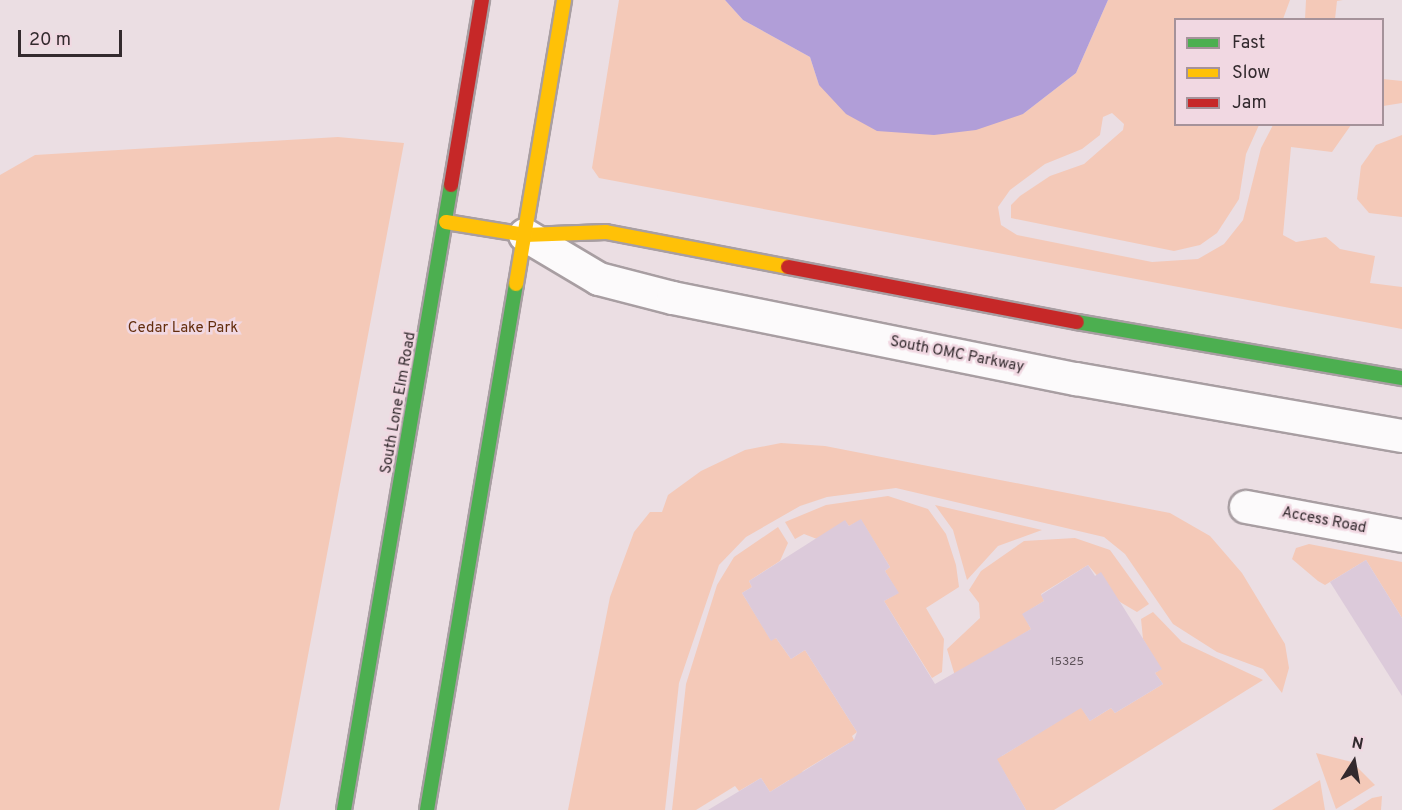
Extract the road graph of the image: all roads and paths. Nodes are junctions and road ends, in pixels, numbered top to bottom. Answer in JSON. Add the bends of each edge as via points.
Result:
{"nodes":[{"id":1,"x":482,"y":0,"type":"edge"},
{"id":2,"x":564,"y":0,"type":"edge"},
{"id":3,"x":446,"y":222,"type":"junction"},
{"id":4,"x":525,"y":235,"type":"junction"},
{"id":5,"x":1402,"y":378,"type":"edge"},
{"id":6,"x":1402,"y":436,"type":"edge"},
{"id":7,"x":1246,"y":507,"type":"dead end"},
{"id":8,"x":1402,"y":536,"type":"edge"},
{"id":9,"x":344,"y":810,"type":"edge"},
{"id":10,"x":427,"y":810,"type":"edge"}],
"edges":[{"from":1,"to":3,"type":"main road","name":"South Lone Elm Road"},
{"from":2,"to":4,"type":"main road"},
{"from":3,"to":4,"type":"main road","name":"South OMC Parkway"},
{"from":3,"to":9,"type":"main road","name":"South Lone Elm Road"},
{"from":4,"to":5,"type":"main road","name":"South OMC Parkway","via":[[606,232],[1288,362]]},
{"from":4,"to":6,"type":"street","name":"South OMC Parkway","via":[[598,279],[673,298],[1076,379]]},
{"from":4,"to":10,"type":"main road"},
{"from":7,"to":8,"type":"street","name":"Access Road"}]}
